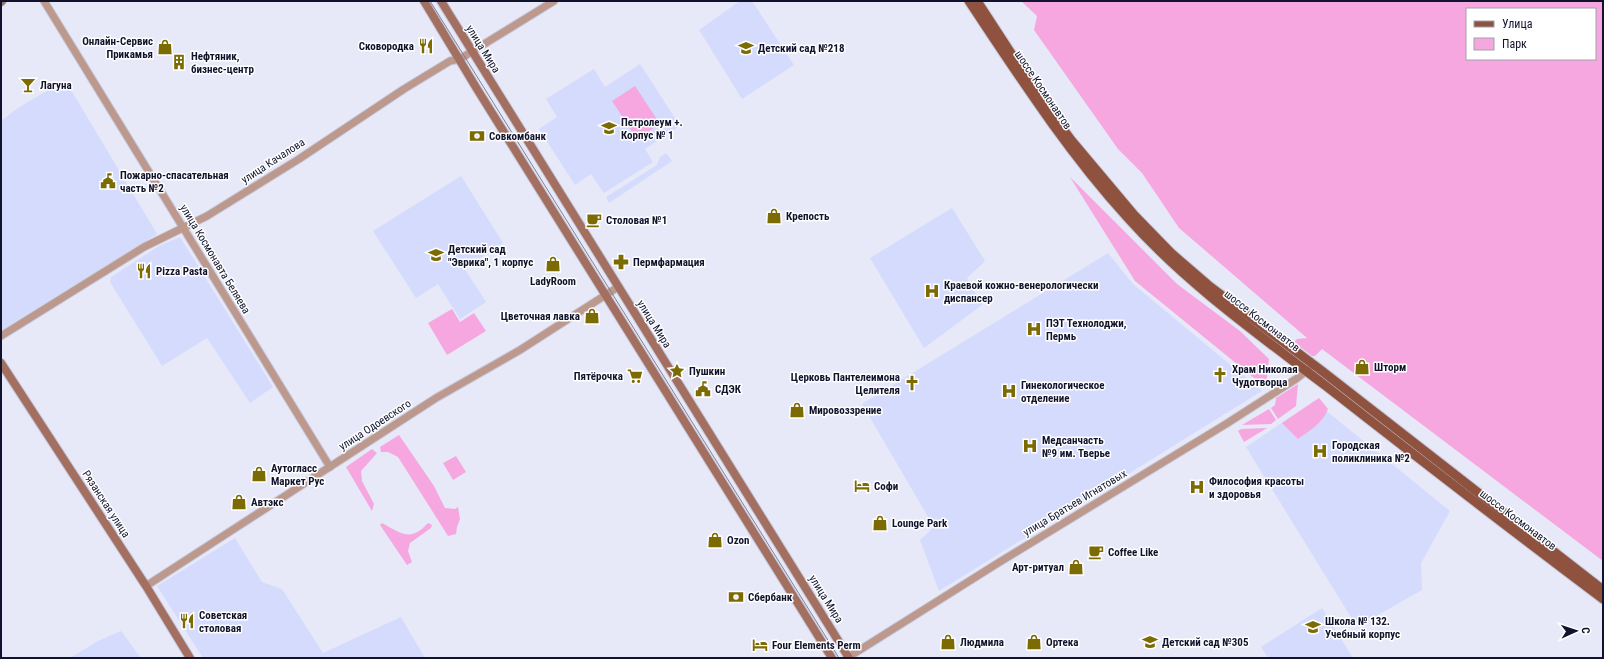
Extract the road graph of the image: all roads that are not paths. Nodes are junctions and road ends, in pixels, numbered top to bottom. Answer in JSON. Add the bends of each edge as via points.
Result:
{"nodes":[{"id":1,"x":44,"y":1,"type":"edge"},
{"id":2,"x":424,"y":1,"type":"edge"},
{"id":3,"x":441,"y":1,"type":"edge"},
{"id":4,"x":554,"y":1,"type":"edge"},
{"id":5,"x":969,"y":1,"type":"edge"},
{"id":6,"x":977,"y":1,"type":"edge"},
{"id":7,"x":472,"y":52,"type":"junction"},
{"id":8,"x":460,"y":59,"type":"junction"},
{"id":9,"x":184,"y":228,"type":"junction"},
{"id":10,"x":618,"y":287,"type":"junction"},
{"id":11,"x":606,"y":294,"type":"junction"},
{"id":12,"x":1,"y":336,"type":"edge"},
{"id":13,"x":1,"y":362,"type":"edge"},
{"id":14,"x":1313,"y":364,"type":"junction"},
{"id":15,"x":1306,"y":371,"type":"junction"},
{"id":16,"x":330,"y":467,"type":"junction"},
{"id":17,"x":146,"y":586,"type":"junction"},
{"id":18,"x":1603,"y":590,"type":"edge"},
{"id":19,"x":1603,"y":599,"type":"edge"},
{"id":20,"x":190,"y":658,"type":"edge"},
{"id":21,"x":832,"y":658,"type":"edge"},
{"id":22,"x":849,"y":658,"type":"edge"}],
"edges":[{"from":1,"to":9,"type":"street","name":"улица Космонавта Беляева"},
{"from":2,"to":8,"type":"main road"},
{"from":3,"to":7,"type":"main road","name":"улица Мира"},
{"from":4,"to":7,"type":"street","name":"улица Качалова"},
{"from":5,"to":15,"type":"main road","name":"шоссе Космонавтов","via":[[1065,143],[1128,219],[1203,290]]},
{"from":6,"to":14,"type":"main road","name":"шоссе Космонавтов","via":[[1040,98],[1134,215],[1171,253],[1208,285]]},
{"from":7,"to":8,"type":"street","name":"улица Качалова"},
{"from":7,"to":10,"type":"main road","name":"улица Мира"},
{"from":8,"to":9,"type":"street","name":"улица Качалова","via":[[450,61],[404,89],[220,208]]},
{"from":8,"to":11,"type":"main road"},
{"from":9,"to":12,"type":"street","name":"улица Качалова","via":[[144,247]]},
{"from":9,"to":16,"type":"street","name":"улица Космонавта Беляева"},
{"from":10,"to":11,"type":"street","name":"улица Одоевского"},
{"from":10,"to":22,"type":"main road","name":"улица Мира"},
{"from":11,"to":16,"type":"street","name":"улица Одоевского","via":[[520,350],[436,398]]},
{"from":11,"to":21,"type":"main road"},
{"from":13,"to":17,"type":"main road","name":"Рязанская улица"},
{"from":14,"to":15,"type":"street","name":"улица Братьев Игнатовых"},
{"from":14,"to":18,"type":"main road","name":"шоссе Космонавтов"},
{"from":15,"to":19,"type":"main road","name":"шоссе Космонавтов"},
{"from":15,"to":22,"type":"street","name":"улица Братьев Игнатовых","via":[[1226,424],[998,563]]},
{"from":16,"to":17,"type":"street","name":"улица Одоевского"},
{"from":17,"to":20,"type":"main road","name":"Рязанская улица"}]}
